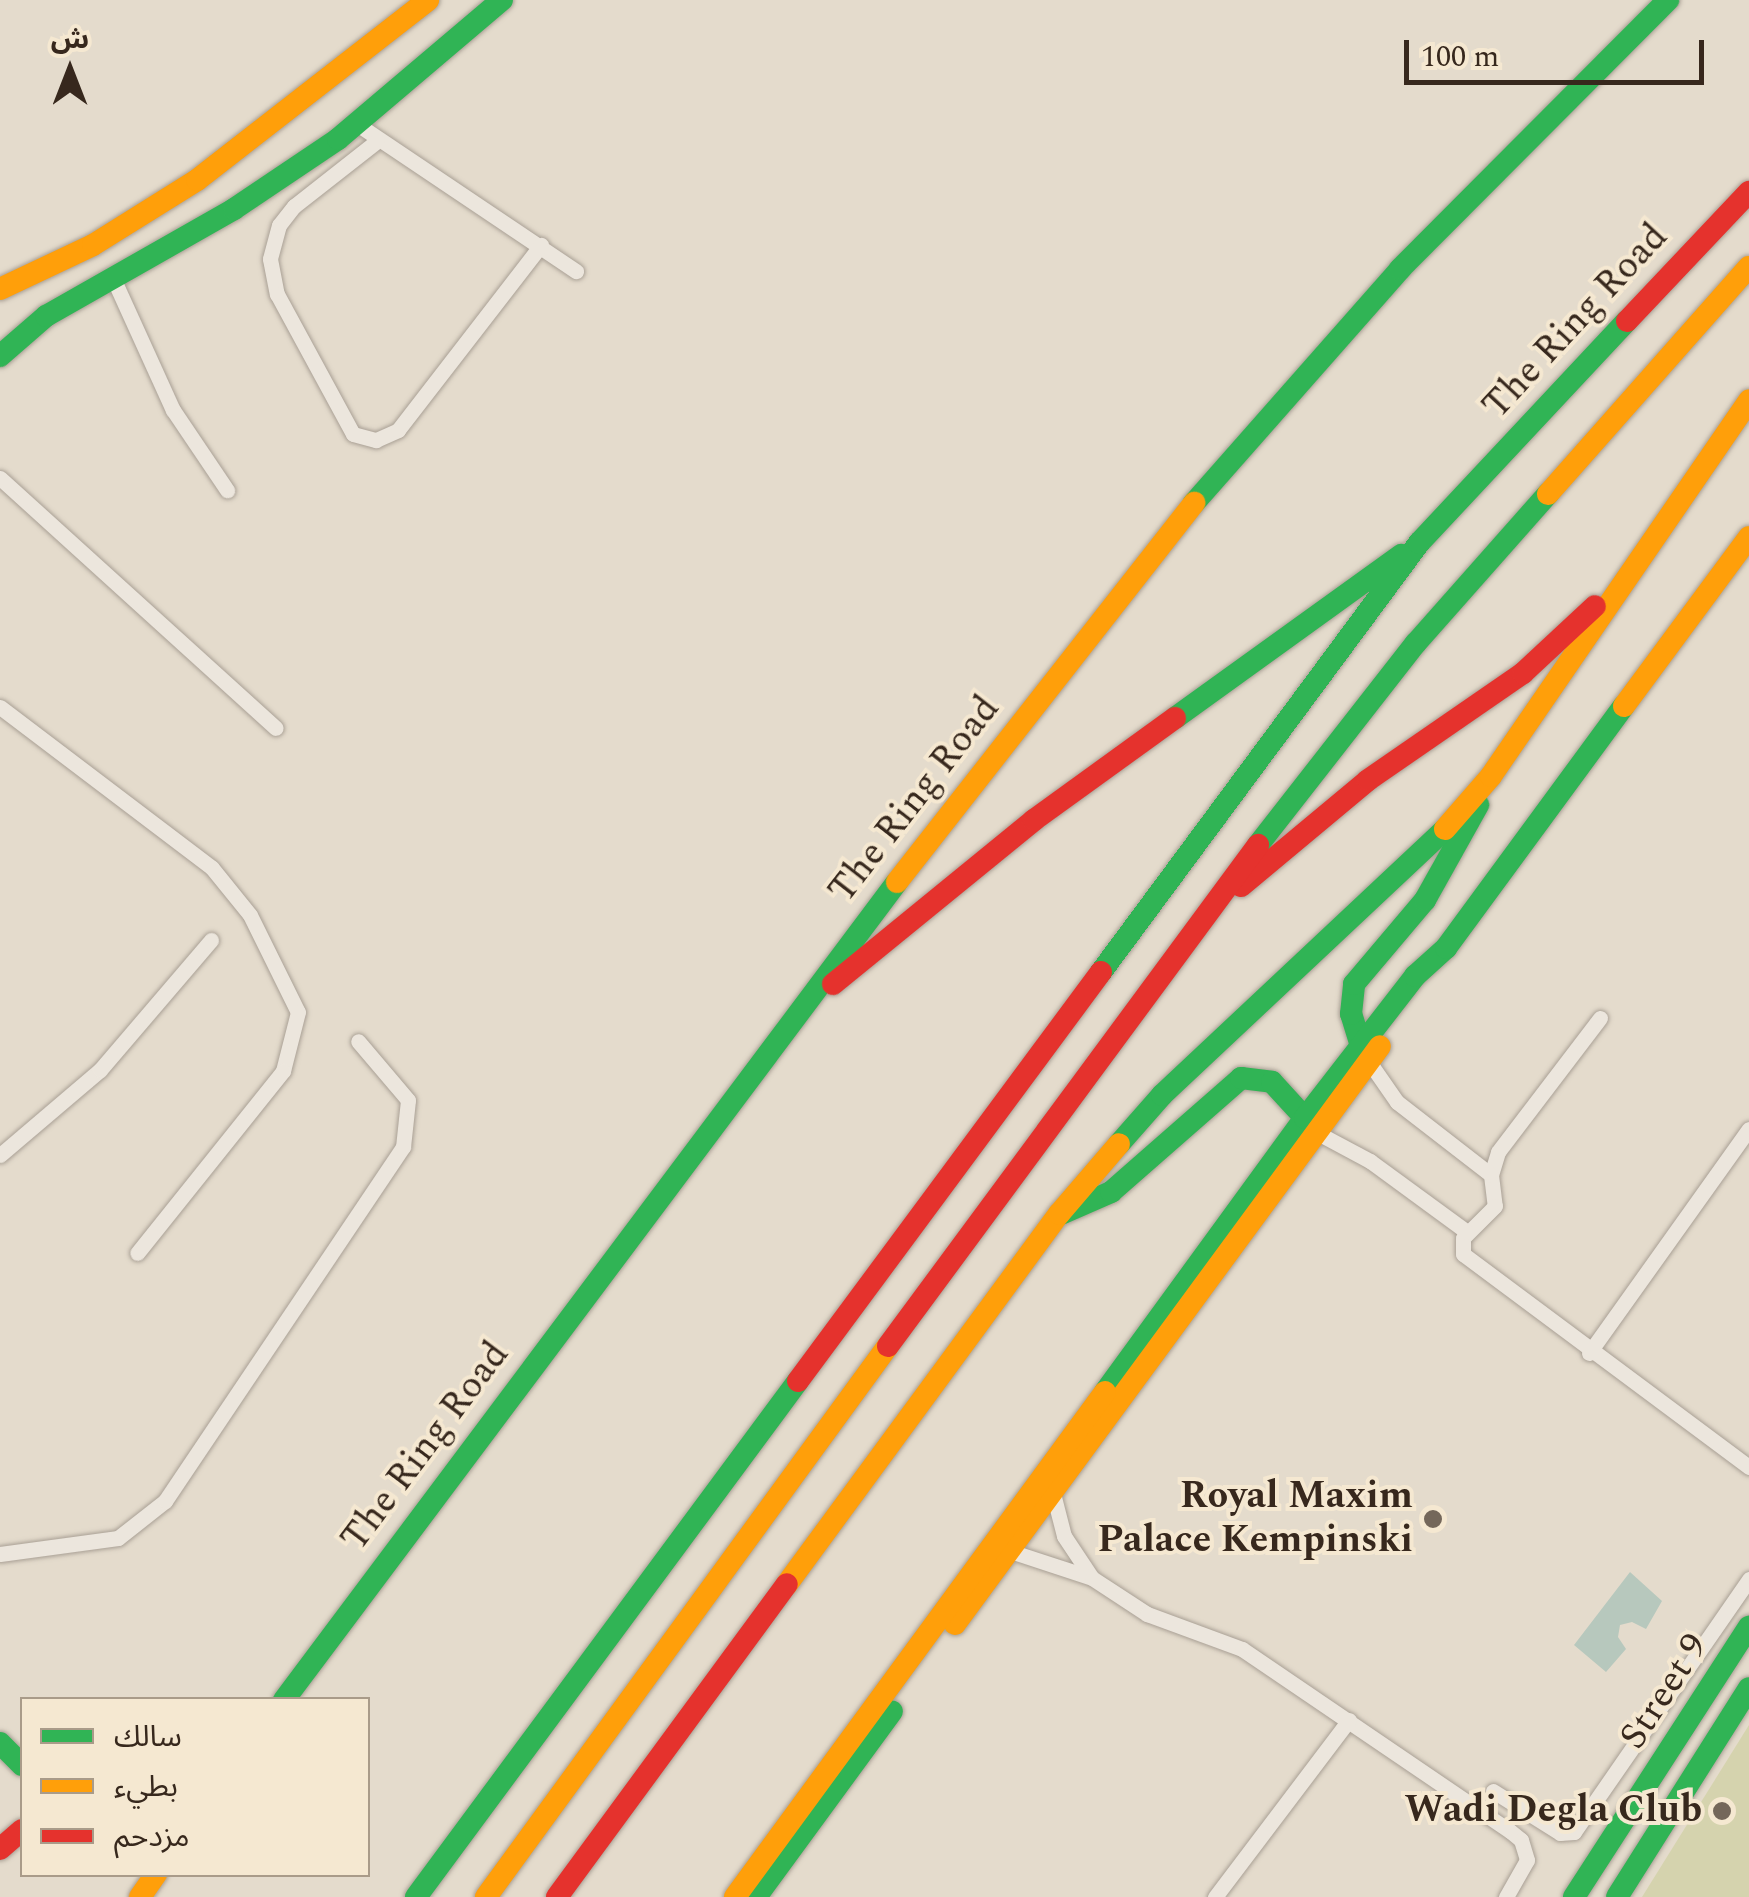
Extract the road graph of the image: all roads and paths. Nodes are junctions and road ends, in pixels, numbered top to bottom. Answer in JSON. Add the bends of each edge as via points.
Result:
{"nodes":[{"id":1,"x":428,"y":0,"type":"edge"},
{"id":2,"x":502,"y":0,"type":"edge"},
{"id":3,"x":1668,"y":0,"type":"edge"},
{"id":4,"x":357,"y":124,"type":"junction"},
{"id":5,"x":377,"y":141,"type":"junction"},
{"id":6,"x":1749,"y":192,"type":"edge"},
{"id":7,"x":541,"y":245,"type":"junction"},
{"id":8,"x":1749,"y":268,"type":"edge"},
{"id":9,"x":576,"y":272,"type":"dead end"},
{"id":10,"x":114,"y":278,"type":"junction"},
{"id":11,"x":0,"y":289,"type":"edge"},
{"id":12,"x":0,"y":356,"type":"edge"},
{"id":13,"x":1749,"y":400,"type":"edge"},
{"id":14,"x":0,"y":478,"type":"edge"},
{"id":15,"x":228,"y":490,"type":"dead end"},
{"id":16,"x":1749,"y":536,"type":"edge"},
{"id":17,"x":1419,"y":544,"type":"junction"},
{"id":18,"x":1636,"y":567,"type":"junction"},
{"id":19,"x":0,"y":707,"type":"edge"},
{"id":20,"x":276,"y":728,"type":"dead end"},
{"id":21,"x":1491,"y":776,"type":"junction"},
{"id":22,"x":1198,"y":922,"type":"junction"},
{"id":23,"x":211,"y":940,"type":"dead end"},
{"id":24,"x":1600,"y":1018,"type":"dead end"},
{"id":25,"x":788,"y":1022,"type":"junction"},
{"id":26,"x":358,"y":1041,"type":"dead end"},
{"id":27,"x":1364,"y":1054,"type":"junction"},
{"id":28,"x":1311,"y":1126,"type":"junction"},
{"id":29,"x":1749,"y":1129,"type":"edge"},
{"id":30,"x":0,"y":1155,"type":"edge"},
{"id":31,"x":1491,"y":1175,"type":"junction"},
{"id":32,"x":1059,"y":1214,"type":"junction"},
{"id":33,"x":1468,"y":1232,"type":"junction"},
{"id":34,"x":136,"y":1252,"type":"dead end"},
{"id":35,"x":1590,"y":1353,"type":"junction"},
{"id":36,"x":1749,"y":1467,"type":"edge"},
{"id":37,"x":1047,"y":1490,"type":"junction"},
{"id":38,"x":1013,"y":1552,"type":"junction"},
{"id":39,"x":0,"y":1554,"type":"edge"},
{"id":40,"x":1092,"y":1578,"type":"junction"},
{"id":41,"x":1749,"y":1579,"type":"edge"},
{"id":42,"x":1749,"y":1626,"type":"edge"},
{"id":43,"x":1749,"y":1688,"type":"edge"},
{"id":44,"x":286,"y":1697,"type":"edge"},
{"id":45,"x":1349,"y":1720,"type":"junction"},
{"id":46,"x":0,"y":1743,"type":"edge"},
{"id":47,"x":20,"y":1763,"type":"edge"},
{"id":48,"x":1492,"y":1790,"type":"dead end"},
{"id":49,"x":20,"y":1832,"type":"edge"},
{"id":50,"x":0,"y":1849,"type":"edge"},
{"id":51,"x":416,"y":1897,"type":"edge"},
{"id":52,"x":486,"y":1897,"type":"edge"},
{"id":53,"x":557,"y":1897,"type":"edge"},
{"id":54,"x":735,"y":1897,"type":"edge"},
{"id":55,"x":756,"y":1897,"type":"edge"},
{"id":56,"x":1215,"y":1897,"type":"edge"},
{"id":57,"x":1506,"y":1897,"type":"edge"},
{"id":58,"x":1574,"y":1897,"type":"edge"},
{"id":59,"x":1617,"y":1897,"type":"edge"}],
"edges":[{"from":1,"to":11,"type":"main road","via":[[197,180],[93,245]]},
{"from":2,"to":4,"type":"main road"},
{"from":3,"to":25,"type":"main road","name":"The Ring Road","via":[[1400,269],[1146,558]]},
{"from":4,"to":5,"type":"street"},
{"from":4,"to":10,"type":"main road","via":[[234,209]]},
{"from":5,"to":7,"type":"street"},
{"from":5,"to":7,"type":"street","via":[[294,206],[279,225],[270,259],[277,294],[353,434],[376,440],[398,430]]},
{"from":6,"to":17,"type":"main road","name":"The Ring Road"},
{"from":7,"to":9,"type":"street"},
{"from":8,"to":22,"type":"main road","via":[[1416,643]]},
{"from":10,"to":12,"type":"main road","via":[[46,316]]},
{"from":10,"to":15,"type":"street","via":[[165,396]]},
{"from":13,"to":18,"type":"main road"},
{"from":14,"to":20,"type":"street"},
{"from":16,"to":27,"type":"main road"},
{"from":17,"to":25,"type":"main road","via":[[1034,820]]},
{"from":17,"to":51,"type":"main road","name":"The Ring Road"},
{"from":18,"to":21,"type":"main road"},
{"from":18,"to":22,"type":"main road","via":[[1522,673],[1368,780]]},
{"from":19,"to":34,"type":"street","via":[[212,868],[250,915],[298,1012],[282,1071]]},
{"from":21,"to":27,"type":"main road","via":[[1437,882],[1354,984],[1351,1014]]},
{"from":21,"to":32,"type":"main road","via":[[1436,838],[1162,1095]]},
{"from":22,"to":52,"type":"main road"},
{"from":23,"to":30,"type":"street","via":[[100,1070]]},
{"from":24,"to":31,"type":"street","via":[[1498,1152]]},
{"from":25,"to":44,"type":"main road","name":"The Ring Road"},
{"from":26,"to":39,"type":"street","via":[[408,1100],[404,1147],[165,1501],[118,1538]]},
{"from":27,"to":28,"type":"main road"},
{"from":27,"to":31,"type":"street","via":[[1397,1102]]},
{"from":28,"to":32,"type":"main road","via":[[1272,1082],[1241,1078],[1111,1192]]},
{"from":28,"to":33,"type":"street"},
{"from":28,"to":37,"type":"main road"},
{"from":29,"to":35,"type":"street"},
{"from":31,"to":33,"type":"street","via":[[1495,1206]]},
{"from":32,"to":53,"type":"main road"},
{"from":33,"to":35,"type":"street","via":[[1461,1243],[1466,1258]]},
{"from":35,"to":36,"type":"street"},
{"from":37,"to":38,"type":"main road"},
{"from":37,"to":40,"type":"street","via":[[1064,1536]]},
{"from":37,"to":54,"type":"main road"},
{"from":38,"to":40,"type":"street"},
{"from":38,"to":55,"type":"main road"},
{"from":40,"to":45,"type":"street","via":[[1147,1614],[1242,1648]]},
{"from":41,"to":48,"type":"street","via":[[1574,1832],[1560,1833]]},
{"from":42,"to":58,"type":"main road","name":"Street 9"},
{"from":43,"to":59,"type":"main road","name":"Street 9"},
{"from":45,"to":56,"type":"street"},
{"from":45,"to":57,"type":"street","via":[[1521,1840],[1526,1860]]},
{"from":46,"to":47,"type":"main road"},
{"from":49,"to":50,"type":"main road"}]}
